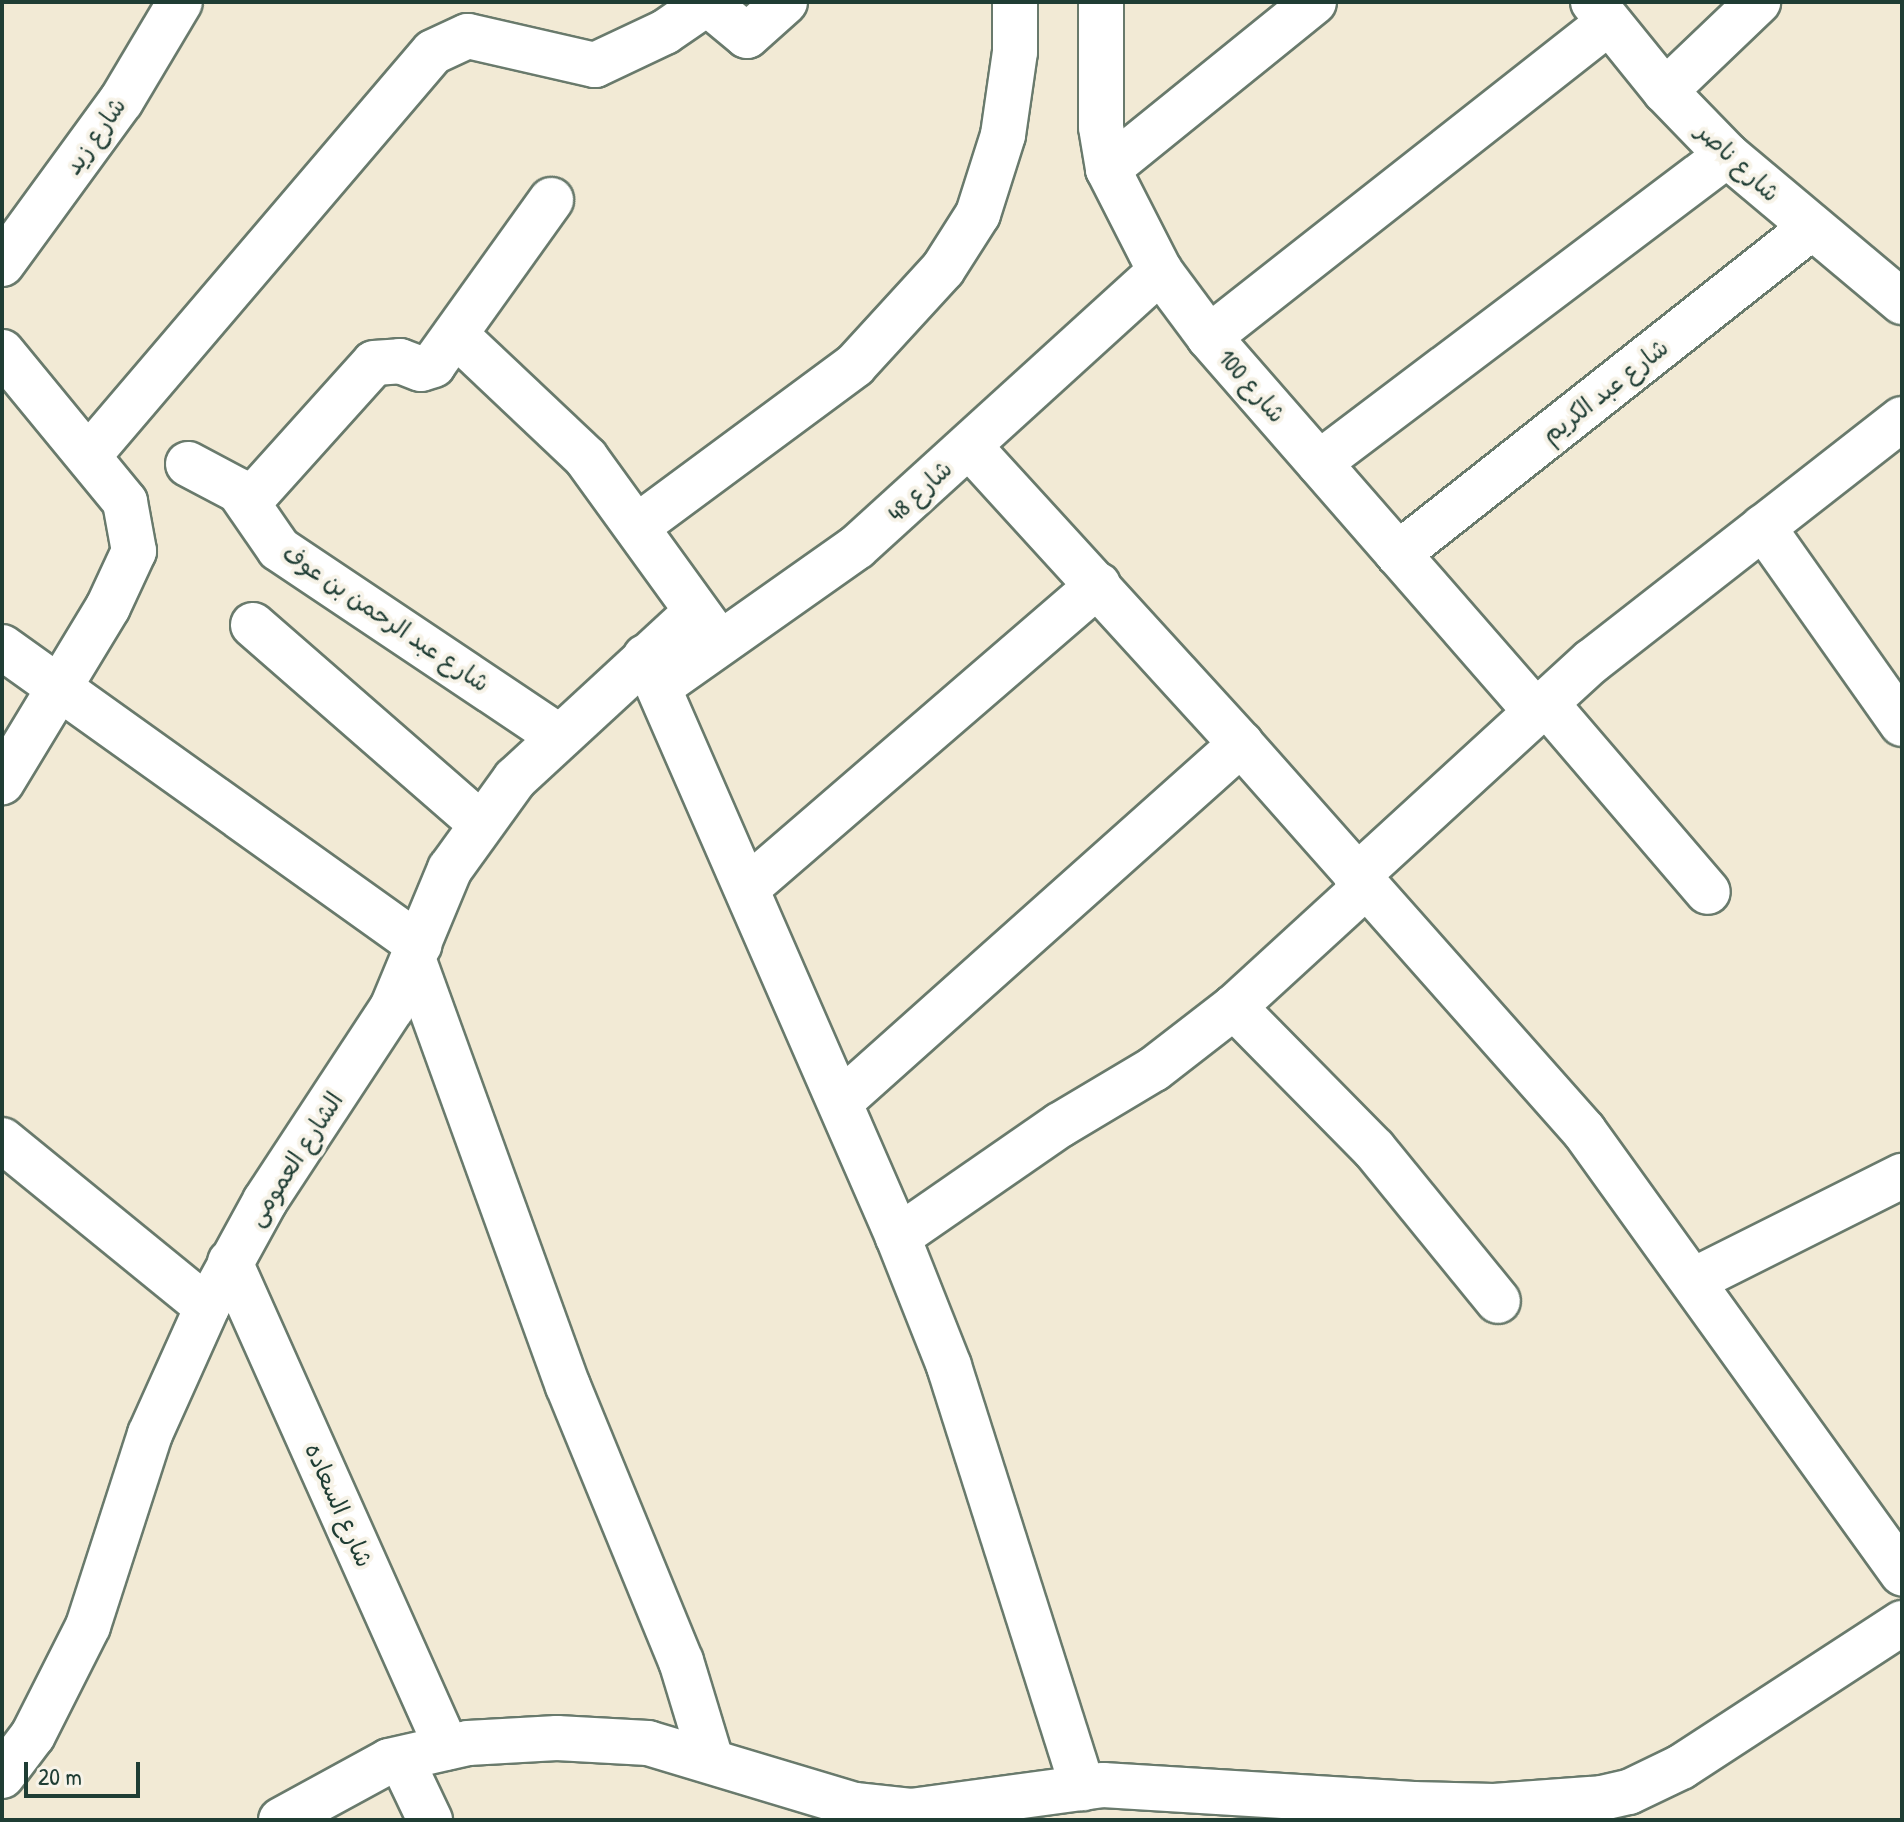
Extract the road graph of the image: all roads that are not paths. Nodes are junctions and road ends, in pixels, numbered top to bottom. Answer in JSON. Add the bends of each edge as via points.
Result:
{"nodes":[{"id":1,"x":180,"y":2,"type":"edge"},
{"id":2,"x":785,"y":2,"type":"edge"},
{"id":3,"x":1015,"y":2,"type":"edge"},
{"id":4,"x":1101,"y":2,"type":"edge"},
{"id":5,"x":1314,"y":2,"type":"edge"},
{"id":6,"x":1758,"y":2,"type":"edge"},
{"id":7,"x":706,"y":3,"type":"edge"},
{"id":8,"x":1600,"y":12,"type":"edge"},
{"id":9,"x":1665,"y":91,"type":"junction"},
{"id":10,"x":1727,"y":155,"type":"junction"},
{"id":11,"x":1108,"y":169,"type":"junction"},
{"id":12,"x":551,"y":200,"type":"dead end"},
{"id":13,"x":1811,"y":228,"type":"junction"},
{"id":14,"x":2,"y":264,"type":"edge"},
{"id":15,"x":1160,"y":271,"type":"junction"},
{"id":16,"x":1902,"y":302,"type":"edge"},
{"id":17,"x":456,"y":335,"type":"junction"},
{"id":18,"x":1209,"y":337,"type":"junction"},
{"id":19,"x":2,"y":352,"type":"edge"},
{"id":20,"x":1902,"y":419,"type":"edge"},
{"id":21,"x":969,"y":446,"type":"junction"},
{"id":22,"x":90,"y":454,"type":"junction"},
{"id":23,"x":1319,"y":463,"type":"junction"},
{"id":24,"x":188,"y":464,"type":"dead end"},
{"id":25,"x":248,"y":503,"type":"junction"},
{"id":26,"x":639,"y":525,"type":"junction"},
{"id":27,"x":1763,"y":527,"type":"junction"},
{"id":28,"x":1398,"y":554,"type":"junction"},
{"id":29,"x":1098,"y":585,"type":"junction"},
{"id":30,"x":253,"y":625,"type":"dead end"},
{"id":31,"x":708,"y":628,"type":"junction"},
{"id":32,"x":2,"y":647,"type":"edge"},
{"id":33,"x":652,"y":672,"type":"junction"},
{"id":34,"x":59,"y":689,"type":"junction"},
{"id":35,"x":1539,"y":706,"type":"junction"},
{"id":36,"x":1902,"y":724,"type":"edge"},
{"id":37,"x":558,"y":736,"type":"junction"},
{"id":38,"x":1241,"y":744,"type":"junction"},
{"id":39,"x":2,"y":782,"type":"edge"},
{"id":40,"x":479,"y":822,"type":"junction"},
{"id":41,"x":1361,"y":882,"type":"junction"},
{"id":42,"x":747,"y":888,"type":"junction"},
{"id":43,"x":1708,"y":892,"type":"dead end"},
{"id":44,"x":417,"y":953,"type":"junction"},
{"id":45,"x":1234,"y":1007,"type":"junction"},
{"id":46,"x":840,"y":1102,"type":"junction"},
{"id":47,"x":2,"y":1140,"type":"edge"},
{"id":48,"x":1902,"y":1176,"type":"edge"},
{"id":49,"x":898,"y":1237,"type":"junction"},
{"id":50,"x":230,"y":1262,"type":"junction"},
{"id":51,"x":1694,"y":1280,"type":"junction"},
{"id":52,"x":1498,"y":1301,"type":"dead end"},
{"id":53,"x":207,"y":1307,"type":"junction"},
{"id":54,"x":1902,"y":1573,"type":"edge"},
{"id":55,"x":1902,"y":1623,"type":"edge"},
{"id":56,"x":447,"y":1748,"type":"junction"},
{"id":57,"x":401,"y":1759,"type":"junction"},
{"id":58,"x":711,"y":1760,"type":"junction"},
{"id":59,"x":2,"y":1776,"type":"edge"},
{"id":60,"x":1083,"y":1788,"type":"junction"},
{"id":61,"x":1608,"y":1809,"type":"edge"},
{"id":62,"x":1416,"y":1812,"type":"edge"},
{"id":63,"x":281,"y":1820,"type":"edge"},
{"id":64,"x":430,"y":1820,"type":"edge"}],
"edges":[{"from":1,"to":14,"type":"street","name":"شارع زيد","via":[[121,101]]},
{"from":2,"to":7,"type":"street","via":[[747,36]]},
{"from":3,"to":26,"type":"street","via":[[1015,52],[1003,135],[978,214],[943,269],[855,365]]},
{"from":4,"to":11,"type":"street","name":"شارع 100","via":[[1101,127]]},
{"from":5,"to":11,"type":"street"},
{"from":6,"to":9,"type":"street"},
{"from":7,"to":22,"type":"street","via":[[665,32],[595,65],[468,36],[433,52]]},
{"from":8,"to":9,"type":"street","name":"شارع ناصر"},
{"from":8,"to":18,"type":"street"},
{"from":9,"to":10,"type":"street","name":"شارع ناصر"},
{"from":10,"to":13,"type":"street","name":"شارع ناصر"},
{"from":10,"to":23,"type":"street"},
{"from":11,"to":15,"type":"street","name":"شارع 100"},
{"from":12,"to":17,"type":"street"},
{"from":13,"to":16,"type":"street","name":"شارع ناصر"},
{"from":13,"to":28,"type":"street","name":"شارع عبد الكريم"},
{"from":15,"to":18,"type":"street","name":"شارع 100"},
{"from":15,"to":21,"type":"street","name":"شارع 48"},
{"from":17,"to":25,"type":"street","via":[[433,365],[421,369],[387,359],[364,371]]},
{"from":17,"to":26,"type":"street","via":[[586,458]]},
{"from":18,"to":23,"type":"street","name":"شارع 100"},
{"from":19,"to":22,"type":"street"},
{"from":20,"to":27,"type":"street"},
{"from":21,"to":29,"type":"street"},
{"from":21,"to":31,"type":"street","name":"شارع 48","via":[[857,547]]},
{"from":22,"to":34,"type":"street","via":[[125,502],[134,551]]},
{"from":23,"to":28,"type":"street","name":"شارع 100"},
{"from":24,"to":25,"type":"street","name":"شارع عبد الرحمن بن عوف","via":[[227,482]]},
{"from":25,"to":37,"type":"street","name":"شارع عبد الرحمن بن عوف","via":[[279,549]]},
{"from":26,"to":31,"type":"street"},
{"from":27,"to":35,"type":"street"},
{"from":27,"to":36,"type":"street"},
{"from":28,"to":35,"type":"street","name":"شارع 100"},
{"from":29,"to":38,"type":"street"},
{"from":29,"to":42,"type":"street"},
{"from":30,"to":40,"type":"street"},
{"from":31,"to":33,"type":"street","name":"شارع 48"},
{"from":32,"to":34,"type":"street"},
{"from":33,"to":37,"type":"street","name":"الشارع العمومى"},
{"from":33,"to":42,"type":"street"},
{"from":34,"to":39,"type":"street"},
{"from":34,"to":44,"type":"street"},
{"from":35,"to":41,"type":"street"},
{"from":35,"to":43,"type":"street","name":"شارع 100"},
{"from":37,"to":40,"type":"street","name":"الشارع العمومى"},
{"from":38,"to":41,"type":"street"},
{"from":38,"to":46,"type":"street"},
{"from":40,"to":44,"type":"street","name":"الشارع العمومى","via":[[450,869]]},
{"from":41,"to":45,"type":"street"},
{"from":41,"to":51,"type":"street","via":[[1584,1131]]},
{"from":42,"to":46,"type":"street"},
{"from":44,"to":50,"type":"street","name":"الشارع العمومى","via":[[367,1053],[304,1141]]},
{"from":44,"to":58,"type":"street","via":[[568,1386],[681,1661]]},
{"from":45,"to":49,"type":"street","via":[[1154,1069],[1060,1125]]},
{"from":45,"to":52,"type":"street","via":[[1374,1149]]},
{"from":46,"to":49,"type":"street"},
{"from":47,"to":53,"type":"street"},
{"from":48,"to":51,"type":"street"},
{"from":49,"to":60,"type":"street","via":[[949,1366]]},
{"from":50,"to":53,"type":"street","name":"الشارع العمومى"},
{"from":50,"to":56,"type":"street","name":"شارع السعاده"},
{"from":51,"to":54,"type":"street"},
{"from":53,"to":59,"type":"street","name":"الشارع العمومى","via":[[150,1434],[88,1626],[41,1722]]},
{"from":55,"to":61,"type":"street"},
{"from":56,"to":57,"type":"street"},
{"from":56,"to":58,"type":"street","via":[[557,1738],[610,1740],[648,1743]]},
{"from":57,"to":63,"type":"street"},
{"from":57,"to":64,"type":"street"},
{"from":58,"to":60,"type":"street","via":[[855,1805],[911,1811]]},
{"from":60,"to":62,"type":"street","via":[[1232,1789]]},
{"from":61,"to":62,"type":"street","via":[[1494,1806]]}]}
